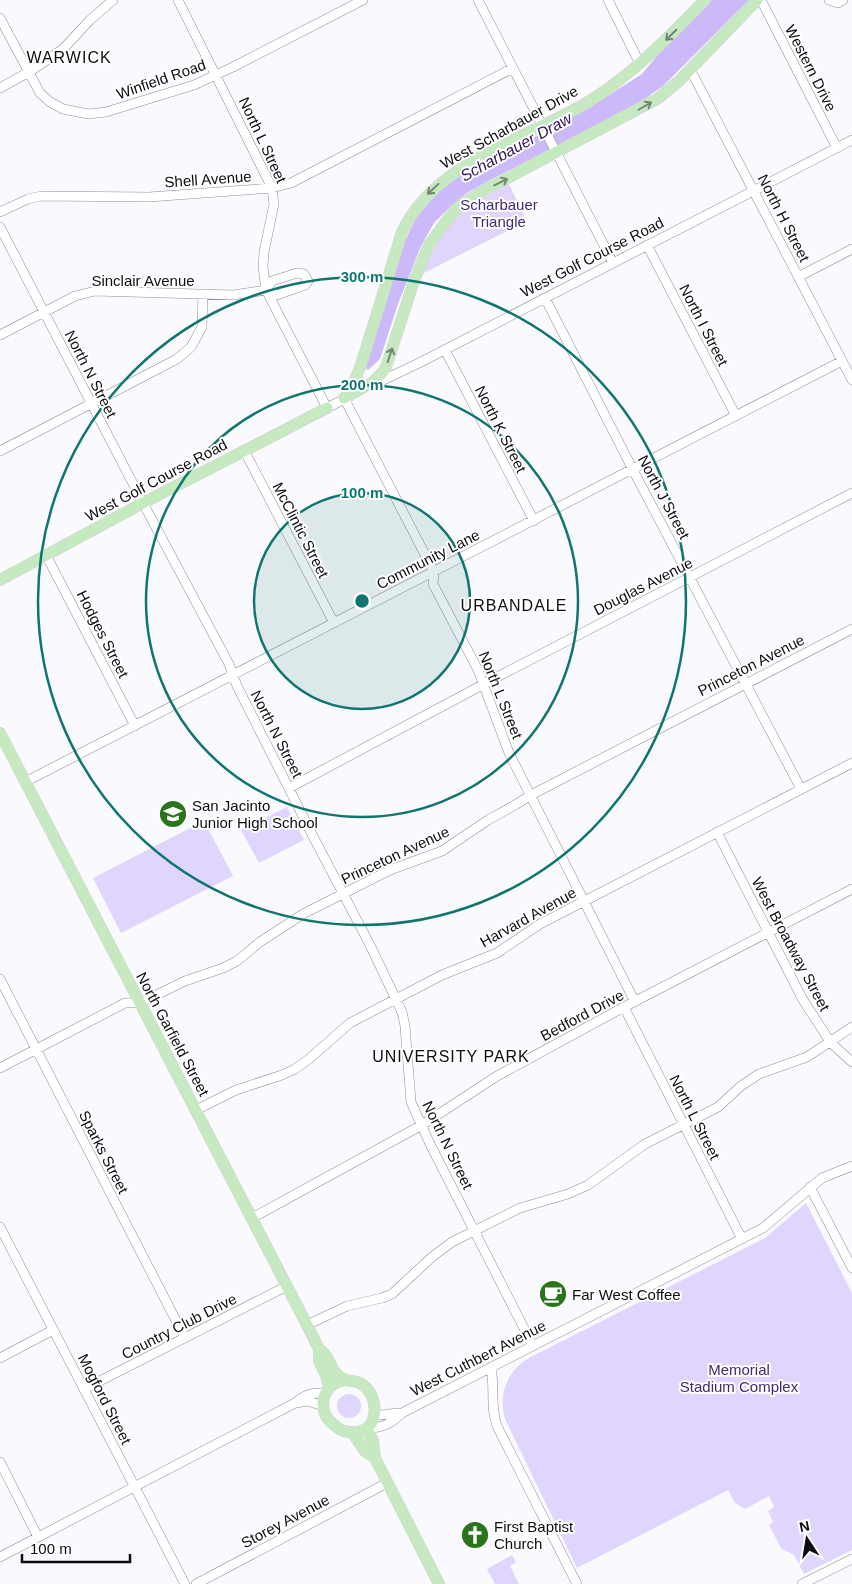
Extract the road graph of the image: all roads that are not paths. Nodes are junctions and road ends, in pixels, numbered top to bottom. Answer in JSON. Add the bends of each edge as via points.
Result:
{"nodes":[{"id":1,"x":114,"y":0,"type":"edge"},
{"id":2,"x":178,"y":0,"type":"edge"},
{"id":3,"x":363,"y":0,"type":"edge"},
{"id":4,"x":478,"y":0,"type":"edge"},
{"id":5,"x":608,"y":0,"type":"edge"},
{"id":6,"x":705,"y":0,"type":"edge"},
{"id":7,"x":759,"y":0,"type":"edge"},
{"id":8,"x":829,"y":0,"type":"edge"},
{"id":9,"x":843,"y":0,"type":"edge"},
{"id":10,"x":0,"y":18,"type":"edge"},
{"id":11,"x":640,"y":64,"type":"junction"},
{"id":12,"x":513,"y":68,"type":"junction"},
{"id":13,"x":690,"y":69,"type":"junction"},
{"id":14,"x":28,"y":72,"type":"junction"},
{"id":15,"x":216,"y":75,"type":"junction"},
{"id":16,"x":0,"y":88,"type":"edge"},
{"id":17,"x":543,"y":128,"type":"junction"},
{"id":18,"x":852,"y":140,"type":"edge"},
{"id":19,"x":837,"y":148,"type":"junction"},
{"id":20,"x":555,"y":151,"type":"junction"},
{"id":21,"x":272,"y":188,"type":"junction"},
{"id":22,"x":754,"y":190,"type":"junction"},
{"id":23,"x":0,"y":212,"type":"edge"},
{"id":24,"x":0,"y":227,"type":"edge"},
{"id":25,"x":647,"y":245,"type":"junction"},
{"id":26,"x":852,"y":249,"type":"edge"},
{"id":27,"x":613,"y":263,"type":"junction"},
{"id":28,"x":798,"y":276,"type":"junction"},
{"id":29,"x":266,"y":290,"type":"junction"},
{"id":30,"x":203,"y":294,"type":"junction"},
{"id":31,"x":545,"y":298,"type":"junction"},
{"id":32,"x":44,"y":312,"type":"junction"},
{"id":33,"x":0,"y":335,"type":"edge"},
{"id":34,"x":445,"y":350,"type":"junction"},
{"id":35,"x":842,"y":361,"type":"junction"},
{"id":36,"x":851,"y":374,"type":"edge"},
{"id":37,"x":344,"y":398,"type":"junction"},
{"id":38,"x":91,"y":404,"type":"junction"},
{"id":39,"x":326,"y":408,"type":"junction"},
{"id":40,"x":736,"y":416,"type":"junction"},
{"id":41,"x":244,"y":450,"type":"junction"},
{"id":42,"x":0,"y":451,"type":"edge"},
{"id":43,"x":633,"y":470,"type":"junction"},
{"id":44,"x":852,"y":493,"type":"edge"},
{"id":45,"x":143,"y":503,"type":"junction"},
{"id":46,"x":534,"y":520,"type":"junction"},
{"id":47,"x":46,"y":555,"type":"junction"},
{"id":48,"x":434,"y":572,"type":"junction"},
{"id":49,"x":690,"y":577,"type":"junction"},
{"id":50,"x":0,"y":580,"type":"edge"},
{"id":51,"x":334,"y":623,"type":"junction"},
{"id":52,"x":852,"y":629,"type":"edge"},
{"id":53,"x":233,"y":675,"type":"junction"},
{"id":54,"x":746,"y":683,"type":"junction"},
{"id":55,"x":484,"y":684,"type":"junction"},
{"id":56,"x":135,"y":726,"type":"junction"},
{"id":57,"x":0,"y":733,"type":"edge"},
{"id":58,"x":852,"y":763,"type":"edge"},
{"id":59,"x":25,"y":782,"type":"junction"},
{"id":60,"x":289,"y":788,"type":"junction"},
{"id":61,"x":801,"y":789,"type":"junction"},
{"id":62,"x":531,"y":795,"type":"junction"},
{"id":63,"x":717,"y":832,"type":"junction"},
{"id":64,"x":852,"y":890,"type":"edge"},
{"id":65,"x":344,"y":894,"type":"junction"},
{"id":66,"x":584,"y":901,"type":"junction"},
{"id":67,"x":768,"y":933,"type":"junction"},
{"id":68,"x":0,"y":978,"type":"edge"},
{"id":69,"x":396,"y":998,"type":"junction"},
{"id":70,"x":635,"y":1002,"type":"junction"},
{"id":71,"x":140,"y":1003,"type":"junction"},
{"id":72,"x":624,"y":1007,"type":"junction"},
{"id":73,"x":852,"y":1027,"type":"edge"},
{"id":74,"x":831,"y":1043,"type":"junction"},
{"id":75,"x":36,"y":1049,"type":"junction"},
{"id":76,"x":852,"y":1062,"type":"edge"},
{"id":77,"x":0,"y":1068,"type":"edge"},
{"id":78,"x":196,"y":1110,"type":"junction"},
{"id":79,"x":422,"y":1124,"type":"junction"},
{"id":80,"x":684,"y":1125,"type":"junction"},
{"id":81,"x":852,"y":1166,"type":"edge"},
{"id":82,"x":810,"y":1187,"type":"junction"},
{"id":83,"x":252,"y":1218,"type":"junction"},
{"id":84,"x":0,"y":1227,"type":"edge"},
{"id":85,"x":474,"y":1231,"type":"junction"},
{"id":86,"x":742,"y":1239,"type":"junction"},
{"id":87,"x":852,"y":1268,"type":"edge"},
{"id":88,"x":287,"y":1286,"type":"junction"},
{"id":89,"x":307,"y":1325,"type":"junction"},
{"id":90,"x":53,"y":1330,"type":"junction"},
{"id":91,"x":185,"y":1338,"type":"junction"},
{"id":92,"x":533,"y":1346,"type":"junction"},
{"id":93,"x":319,"y":1349,"type":"junction"},
{"id":94,"x":0,"y":1358,"type":"edge"},
{"id":95,"x":491,"y":1367,"type":"junction"},
{"id":96,"x":345,"y":1380,"type":"junction"},
{"id":97,"x":84,"y":1390,"type":"junction"},
{"id":98,"x":327,"y":1391,"type":"junction"},
{"id":99,"x":295,"y":1403,"type":"junction"},
{"id":100,"x":323,"y":1406,"type":"junction"},
{"id":101,"x":402,"y":1413,"type":"junction"},
{"id":102,"x":374,"y":1414,"type":"junction"},
{"id":103,"x":368,"y":1429,"type":"junction"},
{"id":104,"x":352,"y":1432,"type":"junction"},
{"id":105,"x":375,"y":1458,"type":"junction"},
{"id":106,"x":0,"y":1462,"type":"edge"},
{"id":107,"x":387,"y":1483,"type":"junction"},
{"id":108,"x":134,"y":1487,"type":"junction"},
{"id":109,"x":38,"y":1537,"type":"junction"},
{"id":110,"x":0,"y":1557,"type":"edge"},
{"id":111,"x":852,"y":1558,"type":"edge"},
{"id":112,"x":185,"y":1584,"type":"edge"},
{"id":113,"x":196,"y":1584,"type":"edge"},
{"id":114,"x":439,"y":1584,"type":"edge"},
{"id":115,"x":577,"y":1584,"type":"edge"},
{"id":116,"x":802,"y":1584,"type":"edge"}],
"edges":[{"from":1,"to":14,"type":"street","via":[[63,49]]},
{"from":2,"to":15,"type":"street","name":"North L Street"},
{"from":3,"to":15,"type":"street","name":"Winfield Road"},
{"from":4,"to":12,"type":"street"},
{"from":5,"to":11,"type":"street"},
{"from":6,"to":11,"type":"main road","name":"West Scharbauer Drive","one_way":true},
{"from":7,"to":13,"type":"main road"},
{"from":7,"to":19,"type":"street","name":"Western Drive"},
{"from":8,"to":9,"type":"street","via":[[838,3]]},
{"from":10,"to":14,"type":"street","name":"Winfield Road"},
{"from":11,"to":17,"type":"main road","name":"West Scharbauer Drive","via":[[618,82]]},
{"from":12,"to":17,"type":"street"},
{"from":12,"to":21,"type":"street","name":"Shell Avenue","via":[[291,183]]},
{"from":20,"to":13,"type":"main road","one_way":true,"via":[[654,101]]},
{"from":13,"to":22,"type":"street","name":"North H Street"},
{"from":14,"to":15,"type":"street","name":"Winfield Road","via":[[40,93],[50,102],[63,109],[88,114],[106,112]]},
{"from":14,"to":16,"type":"street"},
{"from":15,"to":21,"type":"street","name":"North L Street"},
{"from":17,"to":20,"type":"street"},
{"from":17,"to":37,"type":"main road","name":"West Scharbauer Drive","one_way":true,"via":[[461,168],[423,198],[402,232],[358,374]]},
{"from":18,"to":19,"type":"street","name":"West Golf Course Road"},
{"from":19,"to":22,"type":"street","name":"West Golf Course Road"},
{"from":20,"to":27,"type":"street"},
{"from":37,"to":20,"type":"main road","one_way":true,"via":[[372,383],[386,367],[426,250],[450,216],[481,192]]},
{"from":21,"to":23,"type":"street","name":"Shell Avenue","via":[[149,197],[41,196]]},
{"from":21,"to":29,"type":"street","name":"North L Street","via":[[274,204],[263,266]]},
{"from":22,"to":25,"type":"street","name":"West Golf Course Road"},
{"from":22,"to":28,"type":"street","name":"North H Street"},
{"from":24,"to":32,"type":"street","name":"North N Street"},
{"from":25,"to":27,"type":"street","name":"West Golf Course Road"},
{"from":25,"to":40,"type":"street","name":"North I Street"},
{"from":26,"to":28,"type":"street"},
{"from":27,"to":31,"type":"street","name":"West Golf Course Road"},
{"from":28,"to":35,"type":"street","name":"North H Street"},
{"from":29,"to":30,"type":"street","name":"Sinclair Avenue","via":[[234,295]]},
{"from":29,"to":39,"type":"street","name":"North L Street"},
{"from":30,"to":32,"type":"street","name":"Sinclair Avenue","via":[[95,291],[75,296]]},
{"from":30,"to":38,"type":"street","via":[[202,327],[191,346],[175,360]]},
{"from":31,"to":34,"type":"street","name":"West Golf Course Road"},
{"from":31,"to":43,"type":"street","name":"North J Street"},
{"from":32,"to":33,"type":"street","name":"Sinclair Avenue"},
{"from":32,"to":38,"type":"street","name":"North N Street"},
{"from":34,"to":37,"type":"street","name":"West Golf Course Road"},
{"from":34,"to":46,"type":"street","name":"North K Street"},
{"from":35,"to":36,"type":"street","name":"North H Street"},
{"from":35,"to":40,"type":"street","name":"Community Lane"},
{"from":37,"to":39,"type":"street","name":"West Golf Course Road"},
{"from":37,"to":48,"type":"street","name":"North L Street"},
{"from":38,"to":42,"type":"street"},
{"from":38,"to":45,"type":"street","name":"North N Street"},
{"from":39,"to":41,"type":"main road","name":"West Golf Course Road"},
{"from":40,"to":43,"type":"street","name":"Community Lane"},
{"from":41,"to":45,"type":"main road","name":"West Golf Course Road"},
{"from":41,"to":51,"type":"street","name":"McClintic Street"},
{"from":43,"to":46,"type":"street","name":"Community Lane"},
{"from":43,"to":49,"type":"street","name":"North J Street"},
{"from":44,"to":49,"type":"street","name":"Douglas Avenue"},
{"from":45,"to":47,"type":"main road","name":"West Golf Course Road"},
{"from":45,"to":53,"type":"street","name":"North N Street"},
{"from":46,"to":48,"type":"street","name":"Community Lane"},
{"from":47,"to":50,"type":"main road","name":"West Golf Course Road"},
{"from":47,"to":56,"type":"street","name":"Hodges Street"},
{"from":48,"to":51,"type":"street","name":"Community Lane"},
{"from":48,"to":55,"type":"street","name":"North L Street","via":[[433,584]]},
{"from":49,"to":54,"type":"street","name":"North J Street"},
{"from":49,"to":55,"type":"street","name":"Douglas Avenue"},
{"from":51,"to":53,"type":"street","name":"Community Lane"},
{"from":52,"to":54,"type":"street","name":"Princeton Avenue"},
{"from":53,"to":56,"type":"street","name":"Community Lane"},
{"from":53,"to":60,"type":"street","name":"North N Street"},
{"from":54,"to":61,"type":"street","name":"North J Street"},
{"from":54,"to":62,"type":"street","name":"Princeton Avenue"},
{"from":55,"to":60,"type":"street","name":"Douglas Avenue"},
{"from":55,"to":62,"type":"street","name":"North L Street","via":[[509,754]]},
{"from":56,"to":59,"type":"street","name":"Community Lane"},
{"from":57,"to":59,"type":"main road","name":"North Garfield Street"},
{"from":58,"to":61,"type":"street","name":"Harvard Avenue"},
{"from":59,"to":71,"type":"main road","name":"North Garfield Street"},
{"from":60,"to":65,"type":"street","name":"North N Street"},
{"from":61,"to":63,"type":"street","name":"Harvard Avenue"},
{"from":62,"to":65,"type":"street","name":"Princeton Avenue","via":[[442,851],[390,870]]},
{"from":62,"to":66,"type":"street","name":"North L Street"},
{"from":63,"to":66,"type":"street","name":"Harvard Avenue"},
{"from":63,"to":67,"type":"street","name":"West Broadway Street"},
{"from":64,"to":67,"type":"street","name":"Bedford Drive"},
{"from":65,"to":69,"type":"street","name":"North N Street"},
{"from":65,"to":71,"type":"street","name":"Princeton Avenue","via":[[303,914],[227,967],[178,984]]},
{"from":66,"to":69,"type":"street","name":"Harvard Avenue","via":[[540,924],[497,953]]},
{"from":66,"to":70,"type":"street","name":"North L Street"},
{"from":67,"to":70,"type":"street","name":"Bedford Drive"},
{"from":67,"to":74,"type":"street","name":"West Broadway Street","via":[[803,1000]]},
{"from":68,"to":75,"type":"street","name":"Sparks Street"},
{"from":69,"to":78,"type":"street","name":"Harvard Avenue","via":[[350,1023],[294,1069],[236,1090]]},
{"from":69,"to":79,"type":"street","name":"North N Street","via":[[405,1026],[411,1102]]},
{"from":70,"to":72,"type":"street","name":"Bedford Drive"},
{"from":71,"to":75,"type":"street","name":"Princeton Avenue","via":[[125,1003]]},
{"from":71,"to":78,"type":"main road","name":"North Garfield Street"},
{"from":72,"to":79,"type":"street","name":"Bedford Drive","via":[[497,1076]]},
{"from":72,"to":80,"type":"street","name":"North L Street"},
{"from":73,"to":74,"type":"street"},
{"from":74,"to":76,"type":"street","name":"West Broadway Street"},
{"from":74,"to":80,"type":"street","via":[[807,1057],[759,1074],[718,1107]]},
{"from":75,"to":77,"type":"street","name":"Princeton Avenue"},
{"from":75,"to":91,"type":"street","name":"Sparks Street"},
{"from":78,"to":83,"type":"main road","name":"North Garfield Street"},
{"from":79,"to":83,"type":"street","name":"Bedford Drive"},
{"from":79,"to":85,"type":"street","name":"North N Street"},
{"from":80,"to":85,"type":"street","via":[[645,1144],[588,1185],[520,1208]]},
{"from":80,"to":86,"type":"street","name":"North L Street"},
{"from":81,"to":82,"type":"street","name":"West Cuthbert Avenue","via":[[822,1178]]},
{"from":82,"to":86,"type":"street","name":"West Cuthbert Avenue","via":[[763,1228]]},
{"from":82,"to":87,"type":"street"},
{"from":83,"to":88,"type":"main road","name":"North Garfield Street"},
{"from":84,"to":90,"type":"street","name":"Mogford Street"},
{"from":85,"to":89,"type":"street","via":[[432,1257],[392,1294],[347,1306]]},
{"from":85,"to":92,"type":"street","name":"North N Street"},
{"from":86,"to":92,"type":"street","name":"West Cuthbert Avenue"},
{"from":88,"to":89,"type":"main road","name":"North Garfield Street"},
{"from":88,"to":91,"type":"street","name":"Country Club Drive"},
{"from":89,"to":93,"type":"main road","name":"North Garfield Street"},
{"from":90,"to":94,"type":"street"},
{"from":90,"to":97,"type":"street","name":"Mogford Street"},
{"from":91,"to":97,"type":"street","name":"Country Club Drive"},
{"from":92,"to":95,"type":"street","name":"West Cuthbert Avenue"},
{"from":93,"to":96,"type":"main road","via":[[325,1353],[336,1376]]},
{"from":93,"to":98,"type":"main road"},
{"from":95,"to":101,"type":"street","name":"West Cuthbert Avenue"},
{"from":95,"to":115,"type":"street","via":[[493,1414],[497,1426]]},
{"from":96,"to":98,"type":"main road","via":[[338,1381]]},
{"from":96,"to":102,"type":"main road","via":[[368,1389]]},
{"from":97,"to":108,"type":"street","name":"Mogford Street"},
{"from":98,"to":99,"type":"street","via":[[304,1395]]},
{"from":98,"to":100,"type":"main road"},
{"from":99,"to":100,"type":"street","via":[[308,1401]]},
{"from":99,"to":108,"type":"street"},
{"from":100,"to":104,"type":"main road","via":[[328,1420],[340,1429]]},
{"from":101,"to":102,"type":"street","name":"West Cuthbert Avenue"},
{"from":101,"to":103,"type":"street","name":"West Cuthbert Avenue","via":[[394,1421]]},
{"from":102,"to":103,"type":"main road"},
{"from":103,"to":104,"type":"main road"},
{"from":103,"to":105,"type":"main road"},
{"from":104,"to":105,"type":"main road","via":[[365,1451]]},
{"from":105,"to":107,"type":"main road"},
{"from":106,"to":109,"type":"street"},
{"from":107,"to":113,"type":"street","name":"Storey Avenue"},
{"from":107,"to":114,"type":"main road"},
{"from":108,"to":109,"type":"street"},
{"from":108,"to":112,"type":"street","name":"Mogford Street"},
{"from":109,"to":110,"type":"street"},
{"from":111,"to":116,"type":"street"}]}
